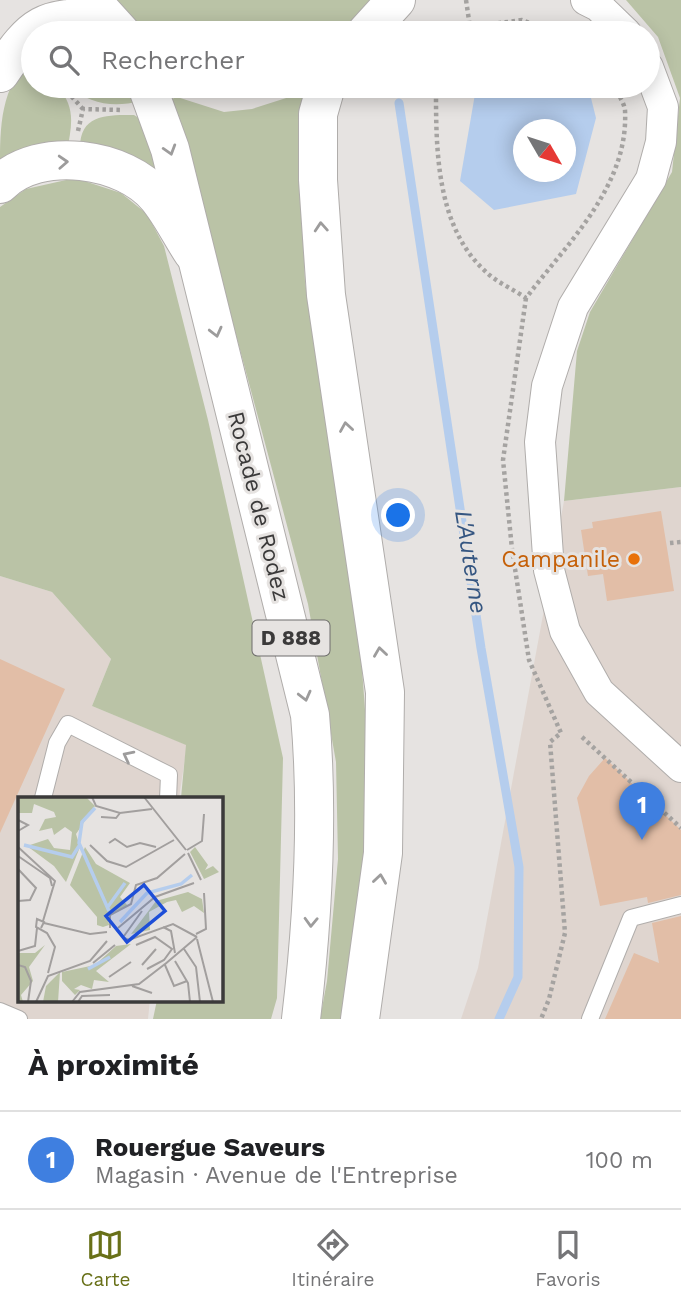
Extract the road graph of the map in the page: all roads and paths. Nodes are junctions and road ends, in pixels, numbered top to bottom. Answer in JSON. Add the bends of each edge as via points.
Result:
{"nodes":[{"id":1,"x":396,"y":0,"type":"edge"},
{"id":2,"x":466,"y":0,"type":"edge"},
{"id":3,"x":586,"y":0,"type":"edge"},
{"id":4,"x":105,"y":17,"type":"edge"},
{"id":5,"x":51,"y":21,"type":"edge"},
{"id":6,"x":377,"y":21,"type":"edge"},
{"id":7,"x":469,"y":21,"type":"edge"},
{"id":8,"x":614,"y":21,"type":"edge"},
{"id":9,"x":21,"y":42,"type":"edge"},
{"id":10,"x":0,"y":73,"type":"edge"},
{"id":11,"x":73,"y":98,"type":"edge"},
{"id":12,"x":136,"y":98,"type":"edge"},
{"id":13,"x":142,"y":98,"type":"edge"},
{"id":14,"x":323,"y":98,"type":"edge"},
{"id":15,"x":436,"y":98,"type":"edge"},
{"id":16,"x":620,"y":98,"type":"edge"},
{"id":17,"x":660,"y":98,"type":"edge"},
{"id":18,"x":83,"y":109,"type":"junction"},
{"id":19,"x":71,"y":161,"type":"junction"},
{"id":20,"x":0,"y":184,"type":"edge"},
{"id":21,"x":200,"y":266,"type":"junction"},
{"id":22,"x":681,"y":542,"type":"edge"},
{"id":23,"x":670,"y":543,"type":"dead end"},
{"id":24,"x":561,"y":733,"type":"dead end"},
{"id":25,"x":582,"y":737,"type":"dead end"},
{"id":26,"x":681,"y":767,"type":"edge"},
{"id":27,"x":43,"y":797,"type":"edge"},
{"id":28,"x":168,"y":797,"type":"edge"},
{"id":29,"x":681,"y":828,"type":"edge"},
{"id":30,"x":681,"y":905,"type":"edge"},
{"id":31,"x":0,"y":1011,"type":"edge"},
{"id":32,"x":19,"y":1019,"type":"edge"},
{"id":33,"x":301,"y":1019,"type":"edge"},
{"id":34,"x":360,"y":1019,"type":"edge"},
{"id":35,"x":541,"y":1019,"type":"edge"},
{"id":36,"x":590,"y":1019,"type":"edge"}],
"edges":[{"from":1,"to":6,"type":"main road"},
{"from":2,"to":7,"type":"path"},
{"from":3,"to":8,"type":"street"},
{"from":4,"to":5,"type":"main road"},
{"from":9,"to":10,"type":"main road"},
{"from":11,"to":18,"type":"path"},
{"from":12,"to":18,"type":"path"},
{"from":13,"to":21,"type":"main road","name":"Rocade de Rodez","number":"D 888","one_way":true,"via":[[170,149]]},
{"from":34,"to":14,"type":"main road","one_way":true,"via":[[383,853],[386,692],[326,295],[318,140]]},
{"from":15,"to":16,"type":"path","via":[[436,155],[457,235],[485,271],[526,298],[597,207],[619,161],[625,108]]},
{"from":17,"to":26,"type":"street","via":[[661,142],[651,179],[573,307],[547,386],[540,442],[549,570],[565,631],[599,692]]},
{"from":18,"to":19,"type":"path"},
{"from":20,"to":19,"type":"main road","one_way":true,"via":[[38,164]]},
{"from":19,"to":21,"type":"main road","via":[[111,167],[158,197]]},
{"from":21,"to":33,"type":"main road","name":"Rocade de Rodez","number":"D 888","one_way":true,"via":[[310,715],[316,783],[310,940]]},
{"from":22,"to":23,"type":"path"},
{"from":24,"to":35,"type":"path","via":[[550,741],[565,933]]},
{"from":25,"to":29,"type":"path"},
{"from":28,"to":27,"type":"lane","one_way":true,"via":[[169,775],[68,724],[57,743]]},
{"from":30,"to":36,"type":"lane","via":[[631,918]]},
{"from":31,"to":32,"type":"lane"}]}
